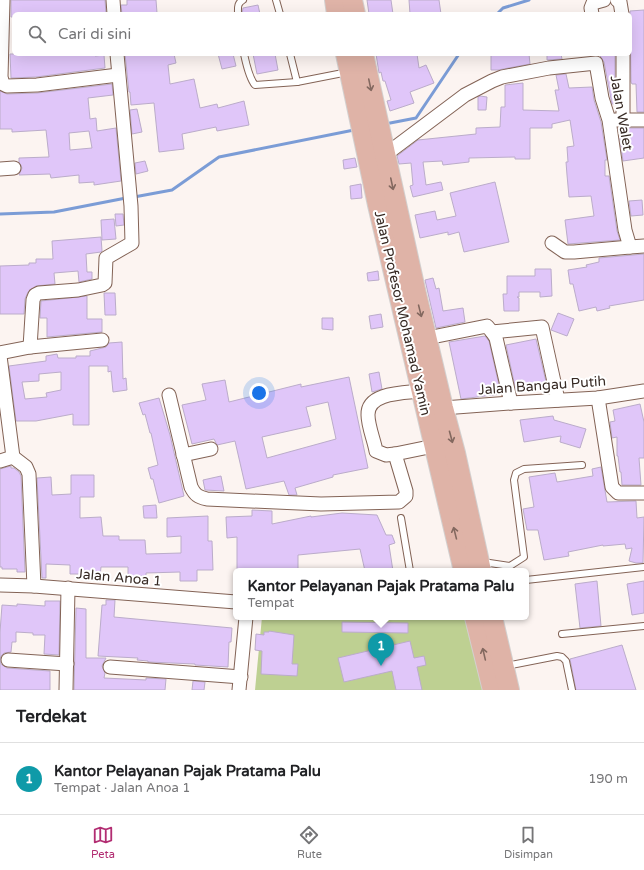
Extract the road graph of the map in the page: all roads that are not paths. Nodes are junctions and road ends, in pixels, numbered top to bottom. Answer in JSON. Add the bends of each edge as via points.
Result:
{"nodes":[{"id":1,"x":3,"y":0,"type":"edge"},
{"id":2,"x":113,"y":0,"type":"edge"},
{"id":3,"x":243,"y":0,"type":"edge"},
{"id":4,"x":276,"y":0,"type":"edge"},
{"id":5,"x":335,"y":0,"type":"edge"},
{"id":6,"x":352,"y":0,"type":"edge"},
{"id":7,"x":604,"y":0,"type":"edge"},
{"id":8,"x":617,"y":0,"type":"edge"},
{"id":9,"x":114,"y":12,"type":"edge"},
{"id":10,"x":238,"y":12,"type":"edge"},
{"id":11,"x":279,"y":12,"type":"edge"},
{"id":12,"x":337,"y":12,"type":"edge"},
{"id":13,"x":355,"y":12,"type":"edge"},
{"id":14,"x":592,"y":12,"type":"edge"},
{"id":15,"x":622,"y":12,"type":"edge"},
{"id":16,"x":117,"y":56,"type":"edge"},
{"id":17,"x":245,"y":56,"type":"edge"},
{"id":18,"x":290,"y":56,"type":"edge"},
{"id":19,"x":363,"y":56,"type":"edge"},
{"id":20,"x":623,"y":56,"type":"edge"},
{"id":21,"x":596,"y":59,"type":"edge"},
{"id":22,"x":347,"y":63,"type":"edge"},
{"id":23,"x":118,"y":75,"type":"junction"},
{"id":24,"x":297,"y":82,"type":"junction"},
{"id":25,"x":368,"y":118,"type":"junction"},
{"id":26,"x":609,"y":120,"type":"junction"},
{"id":27,"x":623,"y":120,"type":"junction"},
{"id":28,"x":644,"y":120,"type":"edge"},
{"id":29,"x":378,"y":150,"type":"junction"},
{"id":30,"x":14,"y":168,"type":"dead end"},
{"id":31,"x":0,"y":169,"type":"edge"},
{"id":32,"x":552,"y":243,"type":"dead end"},
{"id":33,"x":644,"y":246,"type":"edge"},
{"id":34,"x":630,"y":247,"type":"junction"},
{"id":35,"x":492,"y":332,"type":"junction"},
{"id":36,"x":427,"y":338,"type":"junction"},
{"id":37,"x":102,"y":340,"type":"dead end"},
{"id":38,"x":30,"y":347,"type":"junction"},
{"id":39,"x":0,"y":352,"type":"edge"},
{"id":40,"x":0,"y":356,"type":"edge"},
{"id":41,"x":421,"y":391,"type":"junction"},
{"id":42,"x":644,"y":391,"type":"edge"},
{"id":43,"x":169,"y":395,"type":"dead end"},
{"id":44,"x":598,"y":398,"type":"junction"},
{"id":45,"x":558,"y":400,"type":"junction"},
{"id":46,"x":512,"y":403,"type":"junction"},
{"id":47,"x":443,"y":408,"type":"junction"},
{"id":48,"x":434,"y":446,"type":"junction"},
{"id":49,"x":211,"y":449,"type":"dead end"},
{"id":50,"x":395,"y":454,"type":"junction"},
{"id":51,"x":183,"y":455,"type":"junction"},
{"id":52,"x":13,"y":457,"type":"junction"},
{"id":53,"x":0,"y":461,"type":"edge"},
{"id":54,"x":582,"y":465,"type":"dead end"},
{"id":55,"x":644,"y":493,"type":"edge"},
{"id":56,"x":401,"y":518,"type":"dead end"},
{"id":57,"x":409,"y":568,"type":"edge"},
{"id":58,"x":475,"y":568,"type":"edge"},
{"id":59,"x":644,"y":568,"type":"edge"},
{"id":60,"x":529,"y":580,"type":"edge"},
{"id":61,"x":0,"y":585,"type":"edge"},
{"id":62,"x":34,"y":586,"type":"junction"},
{"id":63,"x":68,"y":588,"type":"junction"},
{"id":64,"x":233,"y":602,"type":"edge"},
{"id":65,"x":246,"y":620,"type":"edge"},
{"id":66,"x":476,"y":620,"type":"edge"},
{"id":67,"x":493,"y":620,"type":"edge"},
{"id":68,"x":644,"y":626,"type":"edge"},
{"id":69,"x":562,"y":634,"type":"dead end"},
{"id":70,"x":8,"y":660,"type":"dead end"},
{"id":71,"x":67,"y":664,"type":"junction"},
{"id":72,"x":110,"y":667,"type":"dead end"},
{"id":73,"x":503,"y":667,"type":"junction"},
{"id":74,"x":240,"y":684,"type":"edge"},
{"id":75,"x":66,"y":690,"type":"edge"},
{"id":76,"x":492,"y":690,"type":"edge"},
{"id":77,"x":509,"y":690,"type":"edge"},
{"id":78,"x":572,"y":690,"type":"edge"}],
"edges":[{"from":1,"to":23,"type":"street","via":[[3,84],[37,85]]},
{"from":2,"to":9,"type":"street"},
{"from":3,"to":10,"type":"lane","via":[[238,5]]},
{"from":4,"to":11,"type":"lane"},
{"from":5,"to":12,"type":"main road"},
{"from":6,"to":13,"type":"main road"},
{"from":7,"to":14,"type":"street","via":[[593,3]]},
{"from":8,"to":15,"type":"street","via":[[620,2]]},
{"from":16,"to":23,"type":"street"},
{"from":17,"to":24,"type":"lane","via":[[255,85]]},
{"from":18,"to":24,"type":"lane"},
{"from":19,"to":25,"type":"main road","name":"Jalan Profesor Mohamad Yamin","one_way":true},
{"from":20,"to":27,"type":"street"},
{"from":21,"to":26,"type":"street","name":"Jalan Walet","via":[[602,98]]},
{"from":21,"to":29,"type":"street","name":"Jalan Walet","via":[[492,81],[465,95]]},
{"from":22,"to":24,"type":"lane"},
{"from":22,"to":25,"type":"main road","name":"Jalan Profesor Mohamad Yamin"},
{"from":23,"to":38,"type":"street","via":[[131,206],[132,244],[105,260],[105,283],[102,285],[35,295]]},
{"from":25,"to":29,"type":"main road","name":"Jalan Profesor Mohamad Yamin"},
{"from":26,"to":27,"type":"street"},
{"from":26,"to":34,"type":"street","name":"Jalan Walet","via":[[625,230]]},
{"from":27,"to":28,"type":"street"},
{"from":29,"to":36,"type":"main road","name":"Jalan Profesor Mohamad Yamin","one_way":true},
{"from":29,"to":41,"type":"main road","name":"Jalan Profesor Mohamad Yamin"},
{"from":30,"to":31,"type":"street"},
{"from":32,"to":34,"type":"street","via":[[565,252]]},
{"from":33,"to":34,"type":"street"},
{"from":35,"to":36,"type":"street","via":[[487,326]]},
{"from":35,"to":45,"type":"street","via":[[542,327]]},
{"from":35,"to":46,"type":"street","via":[[496,338]]},
{"from":36,"to":47,"type":"main road","name":"Jalan Profesor Mohamad Yamin"},
{"from":37,"to":38,"type":"street"},
{"from":38,"to":39,"type":"street"},
{"from":40,"to":52,"type":"street"},
{"from":41,"to":48,"type":"main road","name":"Jalan Profesor Mohamad Yamin"},
{"from":41,"to":50,"type":"street","via":[[380,397],[369,408],[368,415],[376,451],[386,455]]},
{"from":42,"to":44,"type":"street","name":"Jalan Bangau Putih"},
{"from":43,"to":51,"type":"street"},
{"from":44,"to":45,"type":"street","name":"Jalan Bangau Putih"},
{"from":44,"to":55,"type":"street","via":[[612,487],[618,493]]},
{"from":45,"to":46,"type":"street","name":"Jalan Bangau Putih"},
{"from":46,"to":47,"type":"street","name":"Jalan Bangau Putih"},
{"from":47,"to":58,"type":"main road","name":"Jalan Profesor Mohamad Yamin","one_way":true,"via":[[455,453]]},
{"from":48,"to":50,"type":"street"},
{"from":58,"to":48,"type":"main road","name":"Jalan Profesor Mohamad Yamin","one_way":true},
{"from":49,"to":51,"type":"street"},
{"from":50,"to":51,"type":"street","via":[[406,486],[406,496],[399,502],[322,504],[198,498],[191,487]]},
{"from":52,"to":53,"type":"street"},
{"from":52,"to":62,"type":"street","via":[[26,467],[29,474]]},
{"from":54,"to":58,"type":"lane","via":[[524,469],[516,473],[514,480],[524,557],[510,566]]},
{"from":56,"to":57,"type":"lane"},
{"from":59,"to":60,"type":"lane"},
{"from":61,"to":62,"type":"street","name":"Jalan Anoa 1"},
{"from":62,"to":63,"type":"street","name":"Jalan Anoa 1"},
{"from":63,"to":64,"type":"street","name":"Jalan Anoa 1"},
{"from":63,"to":71,"type":"street"},
{"from":65,"to":74,"type":"street"},
{"from":76,"to":66,"type":"main road","one_way":true},
{"from":67,"to":73,"type":"main road"},
{"from":68,"to":69,"type":"lane"},
{"from":70,"to":71,"type":"street"},
{"from":71,"to":75,"type":"street"},
{"from":72,"to":74,"type":"street"},
{"from":73,"to":77,"type":"main road"},
{"from":73,"to":78,"type":"lane","via":[[562,657],[566,661]]}]}
